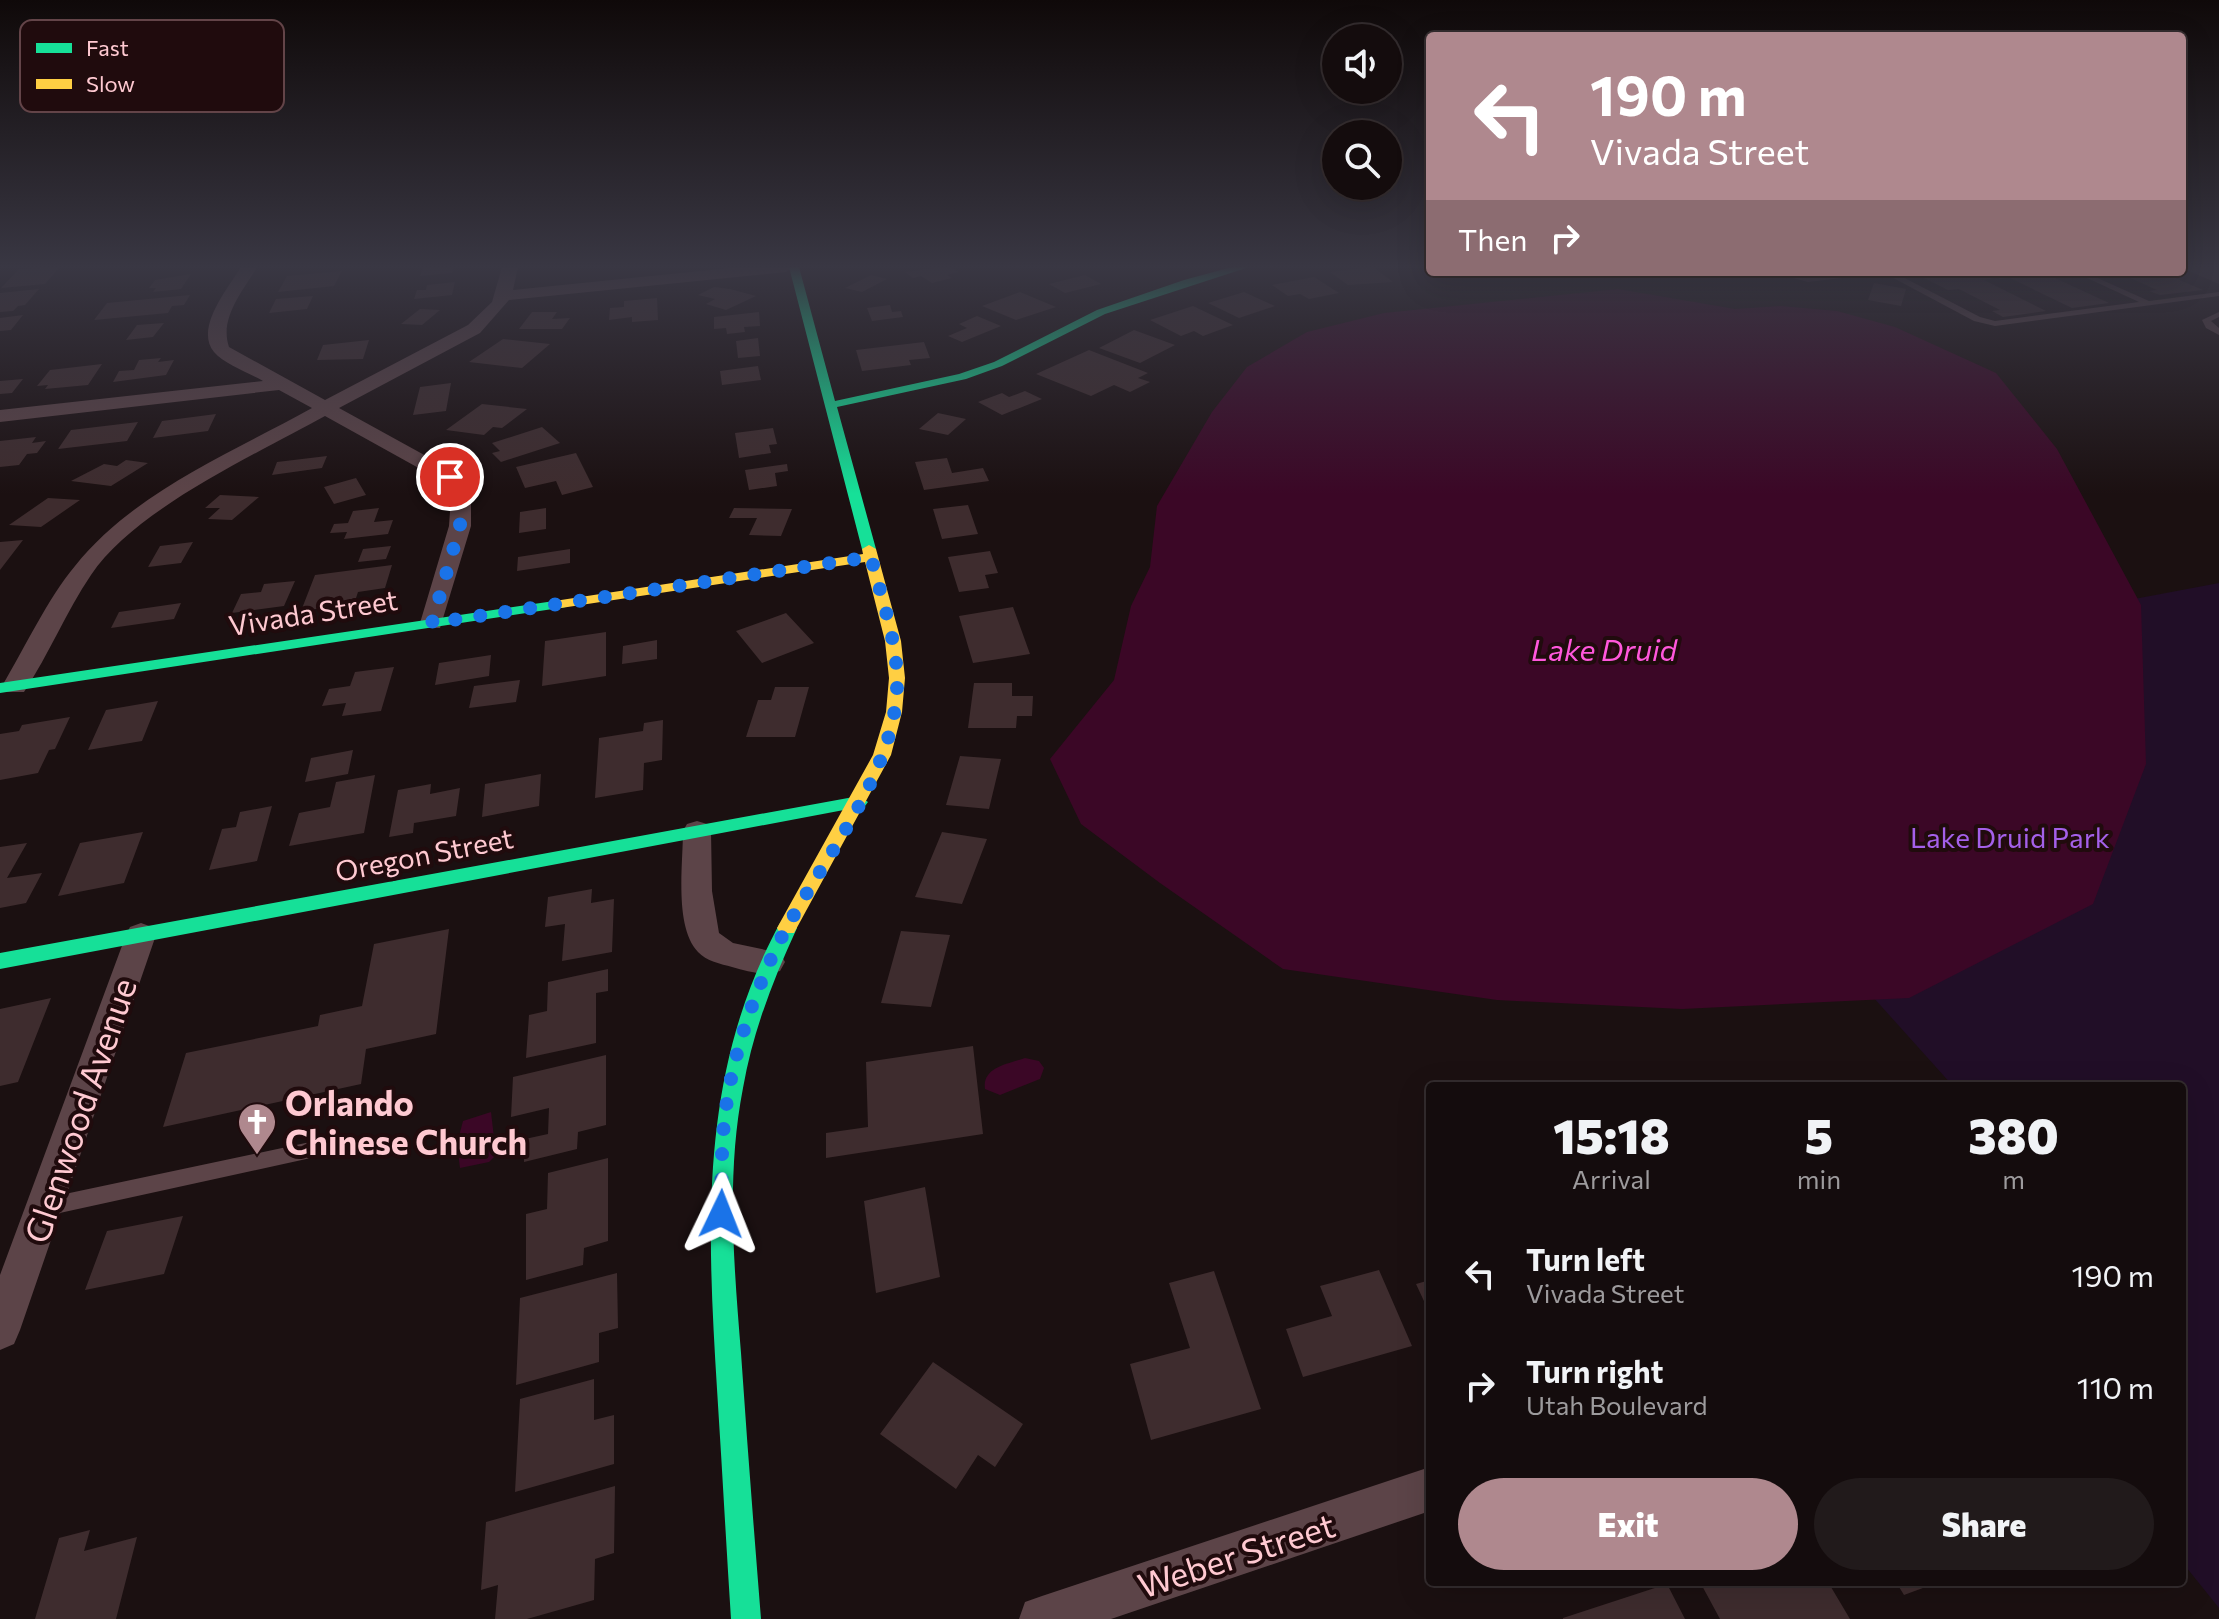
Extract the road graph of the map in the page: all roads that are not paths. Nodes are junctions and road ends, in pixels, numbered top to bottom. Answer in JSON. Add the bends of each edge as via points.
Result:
{"nodes":[{"id":1,"x":217,"y":343,"type":"edge"},
{"id":2,"x":448,"y":343,"type":"edge"},
{"id":3,"x":815,"y":343,"type":"edge"},
{"id":4,"x":1040,"y":343,"type":"edge"},
{"id":5,"x":280,"y":384,"type":"junction"},
{"id":6,"x":832,"y":405,"type":"junction"},
{"id":7,"x":327,"y":407,"type":"junction"},
{"id":8,"x":0,"y":416,"type":"edge"},
{"id":9,"x":871,"y":557,"type":"junction"},
{"id":10,"x":432,"y":623,"type":"junction"},
{"id":11,"x":7,"y":687,"type":"edge"},
{"id":12,"x":859,"y":802,"type":"junction"},
{"id":13,"x":697,"y":831,"type":"junction"},
{"id":14,"x":141,"y":935,"type":"junction"},
{"id":15,"x":0,"y":961,"type":"edge"},
{"id":16,"x":769,"y":962,"type":"junction"},
{"id":17,"x":329,"y":1146,"type":"dead end"},
{"id":18,"x":46,"y":1207,"type":"junction"},
{"id":19,"x":0,"y":1330,"type":"edge"},
{"id":20,"x":1426,"y":1490,"type":"edge"},
{"id":21,"x":746,"y":1619,"type":"edge"},
{"id":22,"x":1042,"y":1619,"type":"edge"}],
"edges":[{"from":1,"to":5,"type":"street","via":[[221,350]]},
{"from":2,"to":7,"type":"street"},
{"from":3,"to":6,"type":"street"},
{"from":4,"to":6,"type":"street","via":[[962,377]]},
{"from":5,"to":7,"type":"street"},
{"from":5,"to":8,"type":"street"},
{"from":6,"to":9,"type":"street"},
{"from":7,"to":10,"type":"street","via":[[450,477],[461,497],[460,526]]},
{"from":7,"to":11,"type":"street","via":[[153,505],[110,540],[82,571]]},
{"from":9,"to":10,"type":"street","name":"Vivada Street"},
{"from":9,"to":12,"type":"street","via":[[897,678],[882,755]]},
{"from":10,"to":11,"type":"street","name":"Vivada Street"},
{"from":12,"to":13,"type":"street","name":"Oregon Street"},
{"from":12,"to":16,"type":"street"},
{"from":13,"to":14,"type":"street","name":"Oregon Street"},
{"from":13,"to":16,"type":"street","via":[[700,928],[707,943],[729,954]]},
{"from":14,"to":15,"type":"street","name":"Oregon Street"},
{"from":14,"to":18,"type":"street","name":"Glenwood Avenue"},
{"from":16,"to":21,"type":"street","via":[[746,1019],[723,1134],[720,1241]]},
{"from":17,"to":18,"type":"lane"},
{"from":18,"to":19,"type":"street","name":"Glenwood Avenue"},
{"from":20,"to":22,"type":"street","name":"Weber Street"}]}
